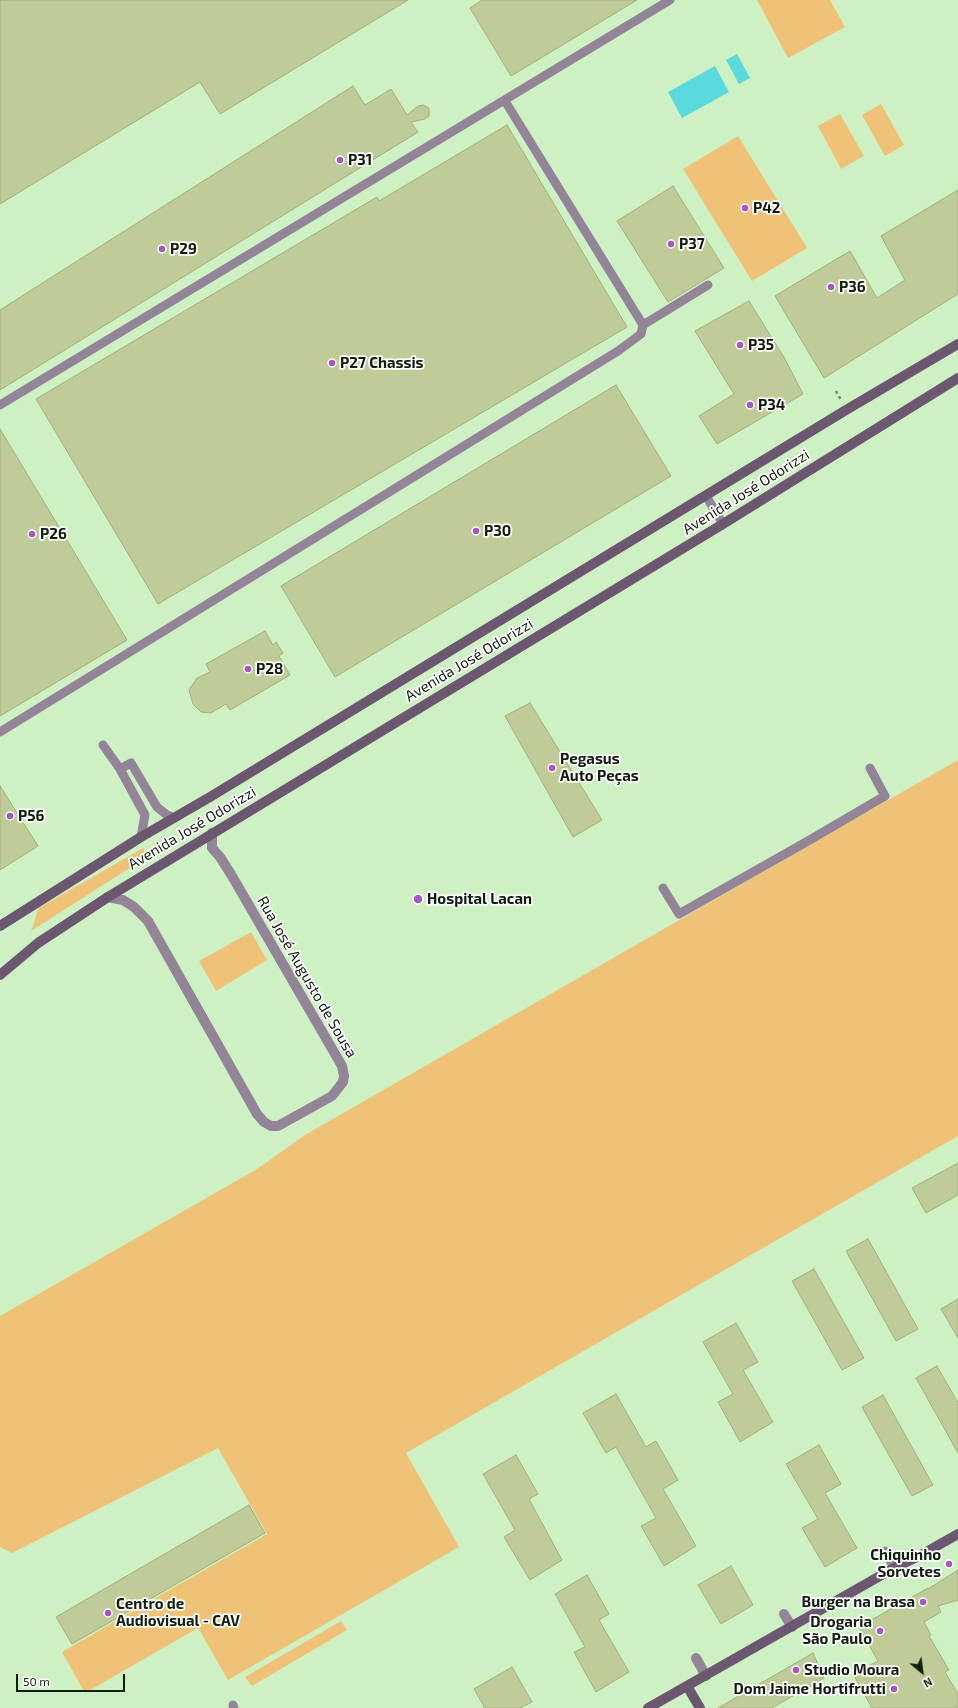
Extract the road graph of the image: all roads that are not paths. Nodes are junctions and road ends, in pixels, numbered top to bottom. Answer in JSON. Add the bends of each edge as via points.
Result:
{"nodes":[{"id":1,"x":670,"y":0,"type":"edge"},
{"id":2,"x":505,"y":101,"type":"junction"},
{"id":3,"x":708,"y":285,"type":"dead end"},
{"id":4,"x":643,"y":325,"type":"junction"},
{"id":5,"x":958,"y":344,"type":"edge"},
{"id":6,"x":958,"y":378,"type":"edge"},
{"id":7,"x":0,"y":405,"type":"edge"},
{"id":8,"x":706,"y":496,"type":"junction"},
{"id":9,"x":723,"y":524,"type":"junction"},
{"id":10,"x":0,"y":732,"type":"edge"},
{"id":11,"x":103,"y":745,"type":"dead end"},
{"id":12,"x":870,"y":768,"type":"dead end"},
{"id":13,"x":120,"y":769,"type":"junction"},
{"id":14,"x":157,"y":807,"type":"junction"},
{"id":15,"x":145,"y":815,"type":"junction"},
{"id":16,"x":175,"y":818,"type":"junction"},
{"id":17,"x":212,"y":833,"type":"junction"},
{"id":18,"x":142,"y":838,"type":"junction"},
{"id":19,"x":663,"y":888,"type":"dead end"},
{"id":20,"x":108,"y":897,"type":"junction"},
{"id":21,"x":0,"y":926,"type":"edge"},
{"id":22,"x":0,"y":975,"type":"edge"},
{"id":23,"x":958,"y":1534,"type":"edge"},
{"id":24,"x":885,"y":1551,"type":"dead end"},
{"id":25,"x":894,"y":1568,"type":"junction"},
{"id":26,"x":784,"y":1614,"type":"dead end"},
{"id":27,"x":792,"y":1627,"type":"junction"},
{"id":28,"x":696,"y":1658,"type":"dead end"},
{"id":29,"x":706,"y":1676,"type":"junction"},
{"id":30,"x":687,"y":1686,"type":"junction"},
{"id":31,"x":648,"y":1708,"type":"edge"},
{"id":32,"x":700,"y":1708,"type":"edge"}],
"edges":[{"from":1,"to":2,"type":"lane"},
{"from":2,"to":4,"type":"lane"},
{"from":2,"to":7,"type":"lane"},
{"from":3,"to":4,"type":"lane"},
{"from":4,"to":10,"type":"lane","via":[[641,334],[618,351]]},
{"from":5,"to":8,"type":"main road","name":"Avenida José Odorizzi"},
{"from":6,"to":9,"type":"main road","name":"Avenida José Odorizzi"},
{"from":8,"to":9,"type":"lane"},
{"from":8,"to":16,"type":"main road","name":"Avenida José Odorizzi"},
{"from":9,"to":17,"type":"main road","name":"Avenida José Odorizzi"},
{"from":11,"to":13,"type":"lane"},
{"from":12,"to":19,"type":"lane","via":[[885,796],[808,841],[679,914]]},
{"from":13,"to":14,"type":"lane","via":[[131,763]]},
{"from":13,"to":15,"type":"lane"},
{"from":14,"to":15,"type":"lane"},
{"from":14,"to":16,"type":"lane"},
{"from":15,"to":18,"type":"lane"},
{"from":16,"to":18,"type":"main road","name":"Avenida José Odorizzi"},
{"from":17,"to":20,"type":"main road","name":"Avenida José Odorizzi"},
{"from":17,"to":20,"type":"street","name":"Rua José Augusto de Sousa","via":[[212,848],[232,876],[342,1066],[343,1082],[332,1096],[278,1126],[264,1122],[257,1114],[148,921],[123,900]]},
{"from":18,"to":21,"type":"main road","name":"Avenida José Odorizzi"},
{"from":20,"to":22,"type":"main road","name":"Avenida José Odorizzi","via":[[38,943]]},
{"from":23,"to":25,"type":"main road"},
{"from":24,"to":25,"type":"lane"},
{"from":25,"to":27,"type":"main road"},
{"from":26,"to":27,"type":"street"},
{"from":27,"to":29,"type":"main road"},
{"from":28,"to":29,"type":"street"},
{"from":29,"to":30,"type":"main road"},
{"from":30,"to":31,"type":"main road"},
{"from":30,"to":32,"type":"main road"}]}
